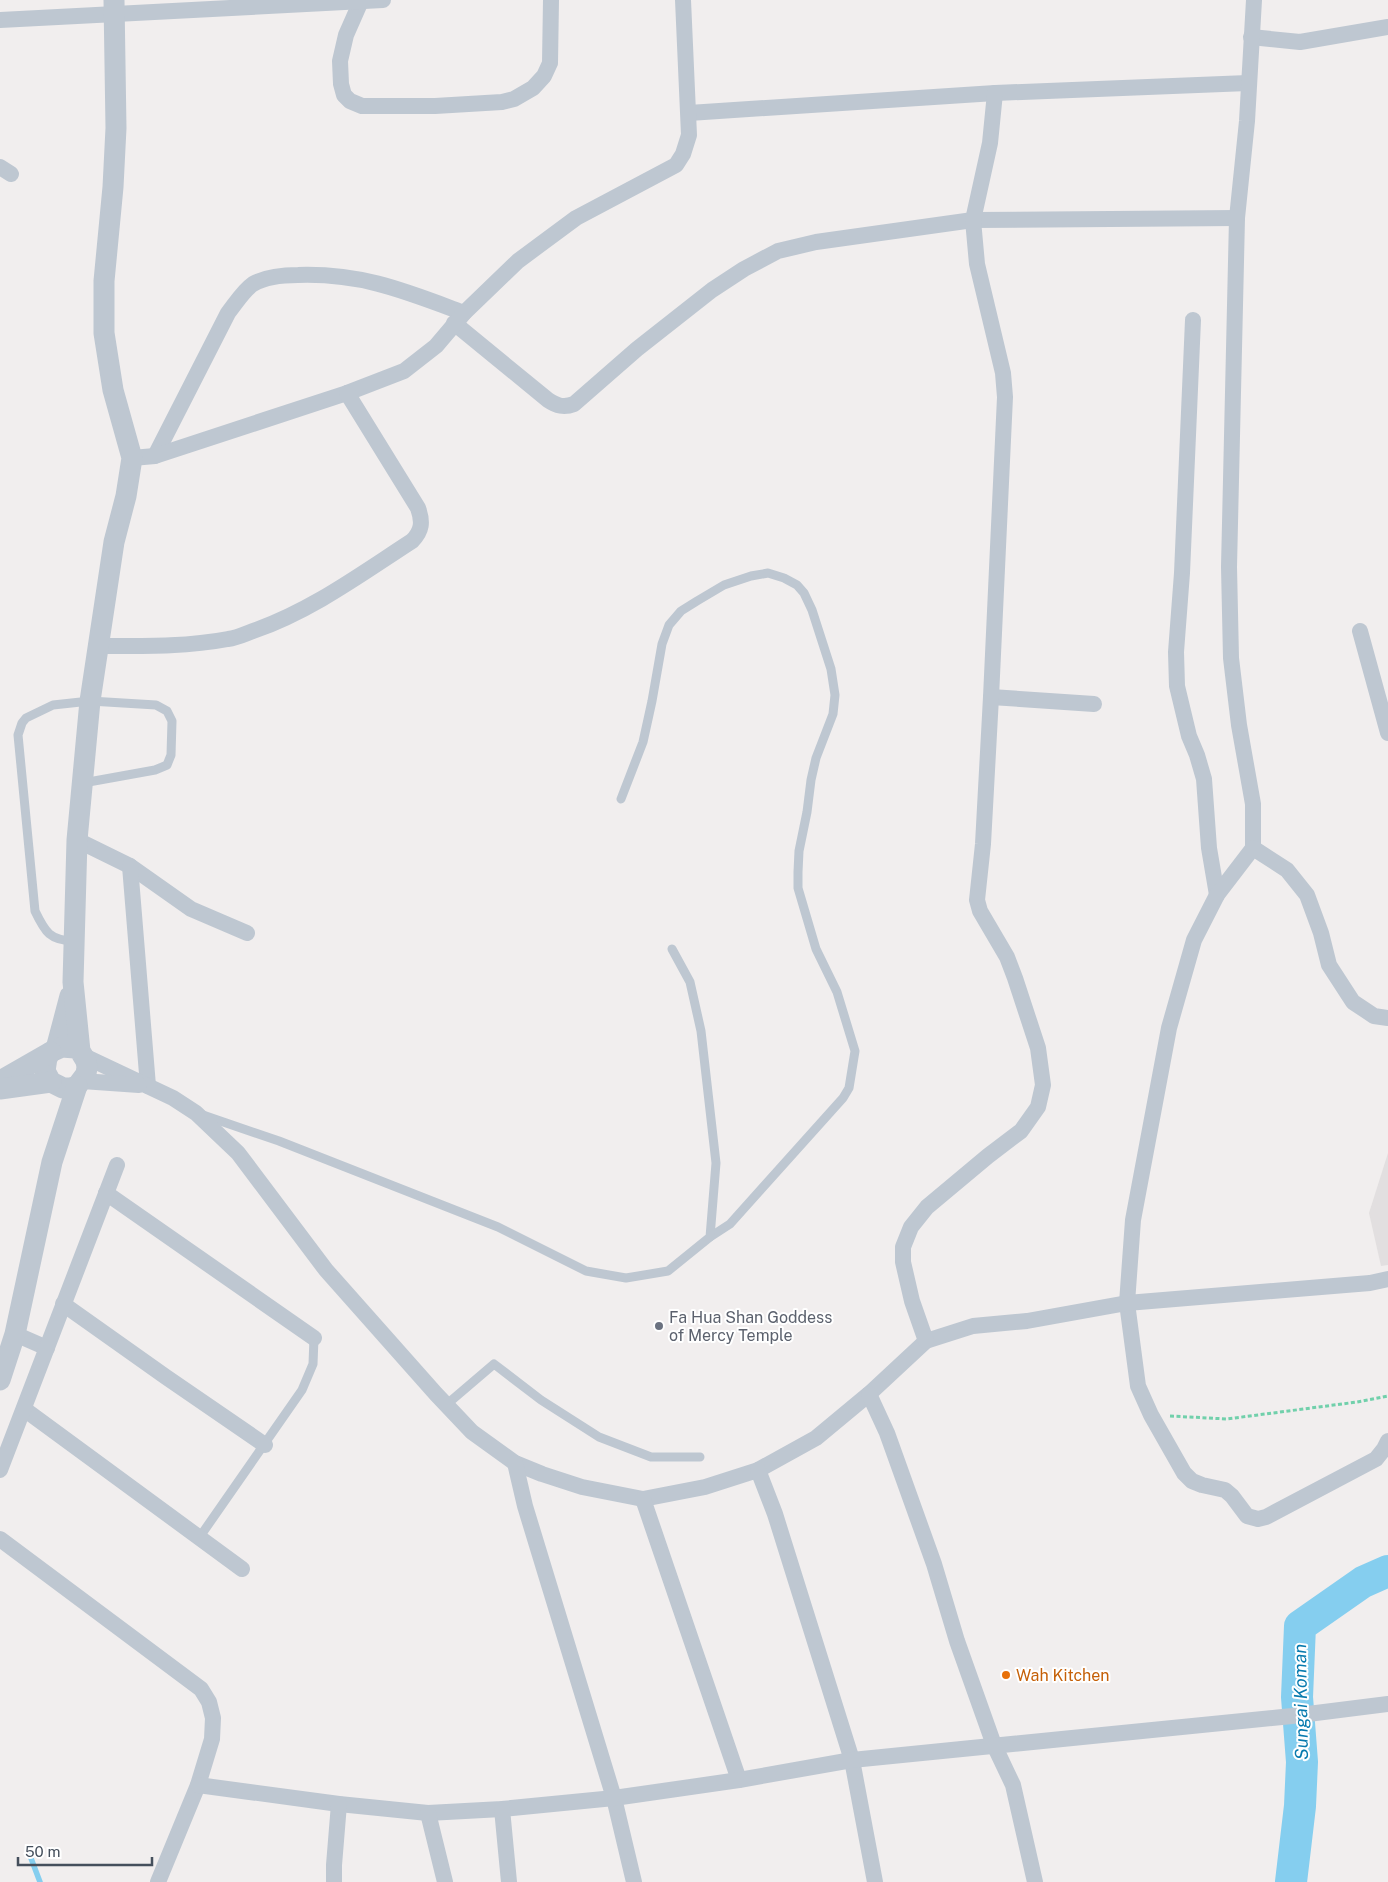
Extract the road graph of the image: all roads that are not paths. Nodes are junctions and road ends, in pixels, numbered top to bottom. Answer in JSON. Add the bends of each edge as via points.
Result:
{"nodes":[{"id":1,"x":383,"y":0,"type":"edge"},
{"id":2,"x":551,"y":0,"type":"edge"},
{"id":3,"x":684,"y":0,"type":"edge"},
{"id":4,"x":1254,"y":0,"type":"edge"},
{"id":5,"x":361,"y":1,"type":"edge"},
{"id":6,"x":114,"y":7,"type":"edge"},
{"id":7,"x":0,"y":20,"type":"edge"},
{"id":8,"x":1388,"y":28,"type":"edge"},
{"id":9,"x":1251,"y":37,"type":"junction"},
{"id":10,"x":1248,"y":83,"type":"junction"},
{"id":11,"x":995,"y":93,"type":"junction"},
{"id":12,"x":689,"y":113,"type":"junction"},
{"id":13,"x":1237,"y":218,"type":"junction"},
{"id":14,"x":973,"y":220,"type":"junction"},
{"id":15,"x":459,"y":318,"type":"junction"},
{"id":16,"x":1193,"y":320,"type":"dead end"},
{"id":17,"x":346,"y":393,"type":"junction"},
{"id":18,"x":155,"y":456,"type":"junction"},
{"id":19,"x":132,"y":458,"type":"junction"},
{"id":20,"x":1360,"y":631,"type":"dead end"},
{"id":21,"x":99,"y":646,"type":"junction"},
{"id":22,"x":991,"y":697,"type":"junction"},
{"id":23,"x":90,"y":702,"type":"junction"},
{"id":24,"x":1094,"y":704,"type":"dead end"},
{"id":25,"x":1388,"y":733,"type":"edge"},
{"id":26,"x":82,"y":783,"type":"junction"},
{"id":27,"x":621,"y":799,"type":"dead end"},
{"id":28,"x":77,"y":840,"type":"junction"},
{"id":29,"x":1253,"y":848,"type":"junction"},
{"id":30,"x":130,"y":866,"type":"junction"},
{"id":31,"x":1217,"y":895,"type":"junction"},
{"id":32,"x":246,"y":933,"type":"dead end"},
{"id":33,"x":75,"y":941,"type":"junction"},
{"id":34,"x":672,"y":949,"type":"dead end"},
{"id":35,"x":73,"y":982,"type":"junction"},
{"id":36,"x":1388,"y":1018,"type":"edge"},
{"id":37,"x":53,"y":1051,"type":"junction"},
{"id":38,"x":82,"y":1053,"type":"junction"},
{"id":39,"x":0,"y":1081,"type":"edge"},
{"id":40,"x":66,"y":1084,"type":"junction"},
{"id":41,"x":148,"y":1086,"type":"junction"},
{"id":42,"x":0,"y":1088,"type":"edge"},
{"id":43,"x":196,"y":1113,"type":"junction"},
{"id":44,"x":117,"y":1165,"type":"dead end"},
{"id":45,"x":106,"y":1193,"type":"junction"},
{"id":46,"x":710,"y":1237,"type":"junction"},
{"id":47,"x":1388,"y":1279,"type":"edge"},
{"id":48,"x":1127,"y":1303,"type":"junction"},
{"id":49,"x":63,"y":1304,"type":"junction"},
{"id":50,"x":15,"y":1334,"type":"junction"},
{"id":51,"x":314,"y":1338,"type":"joint"},
{"id":52,"x":926,"y":1341,"type":"junction"},
{"id":53,"x":47,"y":1348,"type":"junction"},
{"id":54,"x":0,"y":1380,"type":"edge"},
{"id":55,"x":870,"y":1394,"type":"junction"},
{"id":56,"x":446,"y":1405,"type":"junction"},
{"id":57,"x":24,"y":1409,"type":"junction"},
{"id":58,"x":1388,"y":1441,"type":"edge"},
{"id":59,"x":265,"y":1445,"type":"junction"},
{"id":60,"x":700,"y":1457,"type":"dead end"},
{"id":61,"x":515,"y":1463,"type":"junction"},
{"id":62,"x":0,"y":1470,"type":"edge"},
{"id":63,"x":758,"y":1470,"type":"junction"},
{"id":64,"x":643,"y":1499,"type":"junction"},
{"id":65,"x":199,"y":1538,"type":"junction"},
{"id":66,"x":0,"y":1539,"type":"edge"},
{"id":67,"x":242,"y":1569,"type":"dead end"},
{"id":68,"x":1388,"y":1704,"type":"edge"},
{"id":69,"x":994,"y":1745,"type":"junction"},
{"id":70,"x":852,"y":1760,"type":"junction"},
{"id":71,"x":739,"y":1780,"type":"junction"},
{"id":72,"x":198,"y":1785,"type":"junction"},
{"id":73,"x":614,"y":1798,"type":"junction"},
{"id":74,"x":339,"y":1804,"type":"junction"},
{"id":75,"x":502,"y":1809,"type":"junction"},
{"id":76,"x":428,"y":1813,"type":"junction"},
{"id":77,"x":158,"y":1882,"type":"edge"},
{"id":78,"x":334,"y":1882,"type":"edge"},
{"id":79,"x":445,"y":1882,"type":"edge"},
{"id":80,"x":509,"y":1882,"type":"edge"},
{"id":81,"x":634,"y":1882,"type":"edge"},
{"id":82,"x":875,"y":1882,"type":"edge"},
{"id":83,"x":1035,"y":1882,"type":"edge"}],
"edges":[{"from":1,"to":5,"type":"street"},
{"from":2,"to":5,"type":"street","via":[[550,63],[533,88],[514,100],[434,106],[362,106],[344,94],[340,60],[346,35]]},
{"from":3,"to":12,"type":"street"},
{"from":4,"to":9,"type":"street"},
{"from":5,"to":6,"type":"street"},
{"from":6,"to":7,"type":"street"},
{"from":6,"to":19,"type":"street","via":[[116,128],[104,281],[104,333],[113,390]]},
{"from":8,"to":9,"type":"street","via":[[1300,42]]},
{"from":9,"to":10,"type":"street"},
{"from":10,"to":11,"type":"street"},
{"from":10,"to":13,"type":"street"},
{"from":11,"to":12,"type":"street"},
{"from":11,"to":14,"type":"street","via":[[994,122]]},
{"from":12,"to":15,"type":"street","via":[[689,135],[676,165],[576,218],[518,261]]},
{"from":13,"to":14,"type":"street"},
{"from":13,"to":29,"type":"street","via":[[1230,630],[1239,725],[1253,804]]},
{"from":14,"to":15,"type":"street","via":[[816,242],[778,251],[712,290],[568,406],[548,400]]},
{"from":14,"to":22,"type":"street","via":[[977,264],[1003,373],[1005,397]]},
{"from":15,"to":17,"type":"street","via":[[436,346],[404,371]]},
{"from":15,"to":18,"type":"street","via":[[381,283],[352,277],[286,275],[253,284],[228,313]]},
{"from":16,"to":31,"type":"street","via":[[1177,686],[1204,780],[1209,848]]},
{"from":17,"to":18,"type":"street"},
{"from":17,"to":21,"type":"street","via":[[418,508],[422,523],[418,535],[334,591],[277,623],[230,639],[183,645]]},
{"from":18,"to":19,"type":"street"},
{"from":19,"to":21,"type":"street","via":[[114,542]]},
{"from":20,"to":25,"type":"street"},
{"from":21,"to":23,"type":"street"},
{"from":22,"to":24,"type":"street"},
{"from":22,"to":52,"type":"street","via":[[977,900],[1015,978],[1038,1048],[1043,1085],[1038,1106],[1021,1131],[927,1207],[911,1227],[902,1247],[903,1262]]},
{"from":23,"to":26,"type":"street"},
{"from":23,"to":26,"type":"lane","via":[[156,705],[167,711],[172,721],[171,756],[166,765],[155,770]]},
{"from":23,"to":33,"type":"lane","via":[[53,705],[37,712],[22,722],[18,735],[34,911],[44,929],[57,940]]},
{"from":26,"to":28,"type":"street"},
{"from":27,"to":46,"type":"lane","via":[[643,742],[662,644],[669,624],[680,611],[697,600],[724,585],[751,576],[768,573],[797,585],[812,610],[831,669],[835,695],[833,714],[811,780],[799,851],[798,888],[816,948],[837,992],[855,1052],[849,1088],[843,1098],[730,1224]]},
{"from":28,"to":30,"type":"street"},
{"from":28,"to":33,"type":"street"},
{"from":29,"to":31,"type":"street"},
{"from":29,"to":36,"type":"street","via":[[1287,870],[1307,895],[1329,965],[1353,1002],[1374,1016]]},
{"from":30,"to":32,"type":"street","via":[[191,908]]},
{"from":30,"to":41,"type":"street"},
{"from":31,"to":48,"type":"street","via":[[1194,940],[1169,1028],[1133,1220]]},
{"from":33,"to":35,"type":"street"},
{"from":34,"to":46,"type":"lane","via":[[690,982],[701,1031],[716,1163]]},
{"from":35,"to":37,"type":"street"},
{"from":35,"to":38,"type":"street"},
{"from":37,"to":38,"type":"street","via":[[69,1046]]},
{"from":37,"to":39,"type":"street"},
{"from":37,"to":40,"type":"street","via":[[47,1058],[45,1071]]},
{"from":38,"to":40,"type":"street","via":[[86,1074]]},
{"from":38,"to":41,"type":"street"},
{"from":40,"to":41,"type":"street"},
{"from":40,"to":42,"type":"street"},
{"from":40,"to":50,"type":"street"},
{"from":41,"to":43,"type":"street"},
{"from":43,"to":46,"type":"lane","via":[[278,1141],[498,1227],[586,1271],[626,1278],[668,1272]]},
{"from":43,"to":56,"type":"street","via":[[238,1152],[326,1270]]},
{"from":44,"to":45,"type":"street"},
{"from":45,"to":49,"type":"street"},
{"from":45,"to":51,"type":"street"},
{"from":47,"to":48,"type":"street"},
{"from":48,"to":52,"type":"street","via":[[1026,1321],[973,1326]]},
{"from":48,"to":58,"type":"street","via":[[1138,1386],[1151,1415],[1184,1473],[1192,1481],[1225,1490],[1247,1516],[1266,1517],[1376,1459]]},
{"from":49,"to":53,"type":"street"},
{"from":49,"to":59,"type":"street"},
{"from":50,"to":53,"type":"street"},
{"from":50,"to":54,"type":"street"},
{"from":51,"to":59,"type":"lane","via":[[313,1364],[302,1390]]},
{"from":52,"to":55,"type":"street"},
{"from":53,"to":57,"type":"street"},
{"from":55,"to":63,"type":"street","via":[[816,1438]]},
{"from":55,"to":69,"type":"street","via":[[934,1564]]},
{"from":56,"to":60,"type":"lane","via":[[494,1364],[541,1400],[599,1437],[651,1457]]},
{"from":56,"to":61,"type":"street","via":[[472,1432]]},
{"from":57,"to":62,"type":"street"},
{"from":57,"to":65,"type":"street"},
{"from":59,"to":65,"type":"lane"},
{"from":61,"to":64,"type":"street","via":[[582,1486]]},
{"from":61,"to":73,"type":"street"},
{"from":63,"to":64,"type":"street","via":[[705,1487]]},
{"from":63,"to":70,"type":"street","via":[[775,1514]]},
{"from":64,"to":71,"type":"street"},
{"from":65,"to":67,"type":"street"},
{"from":66,"to":72,"type":"street","via":[[201,1689],[213,1718],[212,1739]]},
{"from":68,"to":69,"type":"street"},
{"from":69,"to":70,"type":"street"},
{"from":69,"to":83,"type":"street","via":[[1013,1785]]},
{"from":70,"to":71,"type":"street"},
{"from":70,"to":82,"type":"street"},
{"from":71,"to":73,"type":"street"},
{"from":72,"to":74,"type":"street"},
{"from":72,"to":77,"type":"street"},
{"from":73,"to":75,"type":"street"},
{"from":73,"to":81,"type":"street"},
{"from":74,"to":76,"type":"street"},
{"from":74,"to":78,"type":"street"},
{"from":75,"to":76,"type":"street"},
{"from":75,"to":80,"type":"street"},
{"from":76,"to":79,"type":"street"}]}
